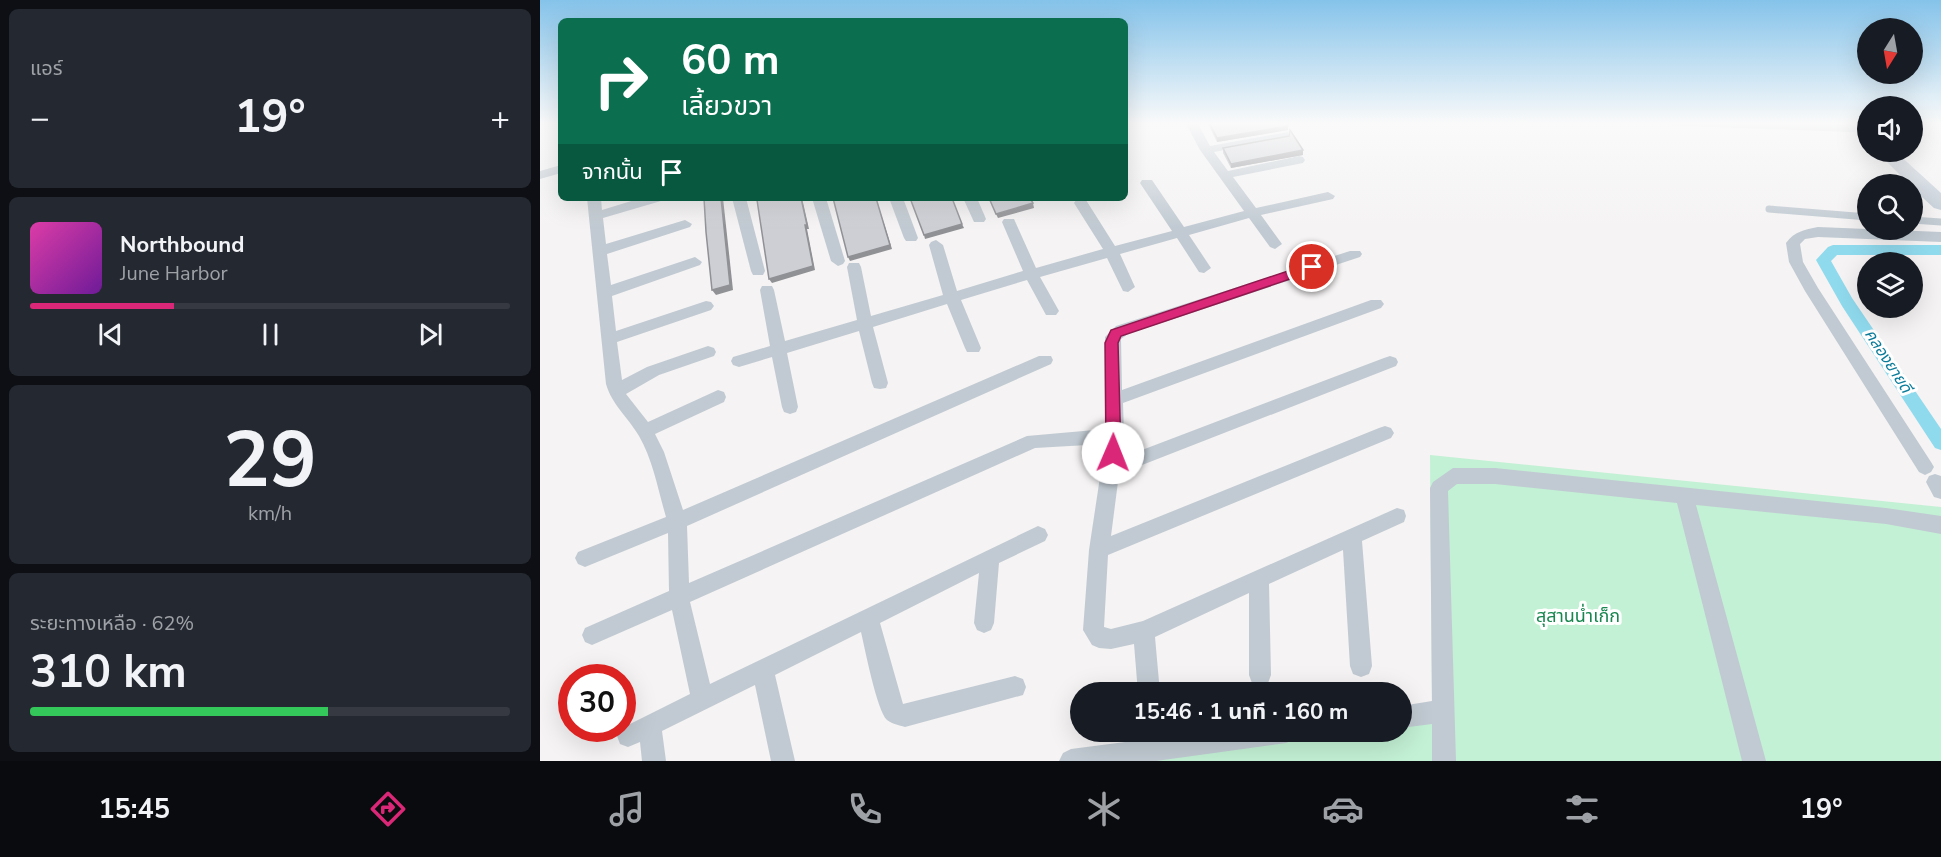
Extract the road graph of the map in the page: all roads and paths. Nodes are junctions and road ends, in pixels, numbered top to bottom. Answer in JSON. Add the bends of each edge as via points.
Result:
{"nodes":[{"id":1,"x":1212,"y":158,"type":"edge"},
{"id":2,"x":1299,"y":160,"type":"dead end"},
{"id":3,"x":1897,"y":162,"type":"edge"},
{"id":4,"x":558,"y":170,"type":"edge"},
{"id":5,"x":540,"y":175,"type":"edge"},
{"id":6,"x":1225,"y":175,"type":"junction"},
{"id":7,"x":1147,"y":183,"type":"dead end"},
{"id":8,"x":1328,"y":196,"type":"dead end"},
{"id":9,"x":636,"y":201,"type":"edge"},
{"id":10,"x":741,"y":201,"type":"edge"},
{"id":11,"x":820,"y":201,"type":"edge"},
{"id":12,"x":897,"y":201,"type":"edge"},
{"id":13,"x":971,"y":201,"type":"edge"},
{"id":14,"x":1082,"y":202,"type":"dead end"},
{"id":15,"x":1941,"y":204,"type":"edge"},
{"id":16,"x":595,"y":207,"type":"edge"},
{"id":17,"x":1769,"y":209,"type":"dead end"},
{"id":18,"x":1252,"y":213,"type":"junction"},
{"id":19,"x":1857,"y":215,"type":"edge"},
{"id":20,"x":979,"y":219,"type":"dead end"},
{"id":21,"x":1923,"y":221,"type":"edge"},
{"id":22,"x":1009,"y":222,"type":"dead end"},
{"id":23,"x":1941,"y":222,"type":"edge"},
{"id":24,"x":685,"y":224,"type":"dead end"},
{"id":25,"x":1181,"y":232,"type":"junction"},
{"id":26,"x":1941,"y":237,"type":"edge"},
{"id":27,"x":911,"y":238,"type":"dead end"},
{"id":28,"x":1275,"y":244,"type":"dead end"},
{"id":29,"x":936,"y":245,"type":"dead end"},
{"id":30,"x":600,"y":251,"type":"junction"},
{"id":31,"x":1112,"y":254,"type":"junction"},
{"id":32,"x":1355,"y":254,"type":"dead end"},
{"id":33,"x":837,"y":261,"type":"dead end"},
{"id":34,"x":695,"y":262,"type":"dead end"},
{"id":35,"x":854,"y":267,"type":"dead end"},
{"id":36,"x":1204,"y":268,"type":"dead end"},
{"id":37,"x":758,"y":271,"type":"dead end"},
{"id":38,"x":1030,"y":274,"type":"junction"},
{"id":39,"x":1128,"y":287,"type":"dead end"},
{"id":40,"x":767,"y":290,"type":"dead end"},
{"id":41,"x":604,"y":293,"type":"junction"},
{"id":42,"x":952,"y":298,"type":"junction"},
{"id":43,"x":1376,"y":304,"type":"dead end"},
{"id":44,"x":706,"y":306,"type":"dead end"},
{"id":45,"x":1051,"y":311,"type":"dead end"},
{"id":46,"x":864,"y":324,"type":"junction"},
{"id":47,"x":609,"y":339,"type":"junction"},
{"id":48,"x":973,"y":348,"type":"dead end"},
{"id":49,"x":779,"y":350,"type":"junction"},
{"id":50,"x":708,"y":352,"type":"dead end"},
{"id":51,"x":1045,"y":360,"type":"dead end"},
{"id":52,"x":739,"y":361,"type":"dead end"},
{"id":53,"x":1390,"y":362,"type":"dead end"},
{"id":54,"x":880,"y":383,"type":"dead end"},
{"id":55,"x":617,"y":391,"type":"junction"},
{"id":56,"x":717,"y":397,"type":"dead end"},
{"id":57,"x":1113,"y":400,"type":"junction"},
{"id":58,"x":790,"y":407,"type":"dead end"},
{"id":59,"x":645,"y":431,"type":"junction"},
{"id":60,"x":1385,"y":433,"type":"dead end"},
{"id":61,"x":1114,"y":436,"type":"junction"},
{"id":62,"x":1112,"y":469,"type":"junction"},
{"id":63,"x":1934,"y":480,"type":"edge"},
{"id":64,"x":1684,"y":495,"type":"junction"},
{"id":65,"x":1397,"y":516,"type":"dead end"},
{"id":66,"x":677,"y":521,"type":"junction"},
{"id":67,"x":1941,"y":525,"type":"edge"},
{"id":68,"x":1038,"y":535,"type":"dead end"},
{"id":69,"x":1352,"y":536,"type":"junction"},
{"id":70,"x":1099,"y":550,"type":"junction"},
{"id":71,"x":585,"y":558,"type":"dead end"},
{"id":72,"x":990,"y":558,"type":"junction"},
{"id":73,"x":1258,"y":579,"type":"junction"},
{"id":74,"x":679,"y":598,"type":"junction"},
{"id":75,"x":868,"y":618,"type":"junction"},
{"id":76,"x":984,"y":623,"type":"dead end"},
{"id":77,"x":1144,"y":631,"type":"junction"},
{"id":78,"x":592,"y":635,"type":"dead end"},
{"id":79,"x":1361,"y":666,"type":"dead end"},
{"id":80,"x":763,"y":671,"type":"junction"},
{"id":81,"x":1260,"y":675,"type":"dead end"},
{"id":82,"x":1148,"y":682,"type":"edge"},
{"id":83,"x":1015,"y":687,"type":"dead end"},
{"id":84,"x":703,"y":701,"type":"junction"},
{"id":85,"x":1443,"y":711,"type":"junction"},
{"id":86,"x":1412,"y":715,"type":"edge"},
{"id":87,"x":650,"y":725,"type":"junction"},
{"id":88,"x":636,"y":732,"type":"edge"},
{"id":89,"x":1217,"y":742,"type":"edge"},
{"id":90,"x":1100,"y":759,"type":"edge"},
{"id":91,"x":654,"y":761,"type":"edge"},
{"id":92,"x":783,"y":761,"type":"edge"},
{"id":93,"x":1071,"y":761,"type":"edge"},
{"id":94,"x":1444,"y":761,"type":"edge"},
{"id":95,"x":1754,"y":761,"type":"edge"}],
"edges":[{"from":1,"to":6,"type":"street"},
{"from":2,"to":6,"type":"street"},
{"from":3,"to":15,"type":"street"},
{"from":4,"to":5,"type":"street"},
{"from":6,"to":18,"type":"street"},
{"from":7,"to":25,"type":"street"},
{"from":8,"to":18,"type":"street"},
{"from":9,"to":16,"type":"street"},
{"from":10,"to":37,"type":"street"},
{"from":11,"to":33,"type":"street"},
{"from":12,"to":27,"type":"street"},
{"from":13,"to":20,"type":"street"},
{"from":14,"to":31,"type":"street"},
{"from":16,"to":30,"type":"street"},
{"from":17,"to":19,"type":"lane"},
{"from":18,"to":25,"type":"street"},
{"from":18,"to":28,"type":"street"},
{"from":21,"to":23,"type":"lane"},
{"from":22,"to":38,"type":"street"},
{"from":24,"to":30,"type":"street"},
{"from":25,"to":31,"type":"street"},
{"from":25,"to":36,"type":"street"},
{"from":26,"to":63,"type":"street","via":[[1818,232],[1800,235],[1793,243],[1796,262],[1812,291]]},
{"from":29,"to":42,"type":"street"},
{"from":30,"to":41,"type":"street"},
{"from":31,"to":38,"type":"street"},
{"from":31,"to":39,"type":"street"},
{"from":32,"to":57,"type":"street","via":[[1116,333],[1111,343]]},
{"from":34,"to":41,"type":"street"},
{"from":35,"to":46,"type":"street"},
{"from":38,"to":42,"type":"street"},
{"from":38,"to":45,"type":"street"},
{"from":40,"to":49,"type":"street"},
{"from":41,"to":47,"type":"street"},
{"from":42,"to":46,"type":"street"},
{"from":42,"to":48,"type":"street"},
{"from":43,"to":57,"type":"street"},
{"from":44,"to":47,"type":"street"},
{"from":46,"to":49,"type":"street"},
{"from":46,"to":54,"type":"street"},
{"from":47,"to":55,"type":"street"},
{"from":49,"to":52,"type":"street"},
{"from":49,"to":58,"type":"street"},
{"from":50,"to":55,"type":"street","via":[[653,371]]},
{"from":51,"to":66,"type":"street"},
{"from":53,"to":62,"type":"street"},
{"from":55,"to":59,"type":"street"},
{"from":56,"to":59,"type":"street"},
{"from":57,"to":61,"type":"street"},
{"from":59,"to":66,"type":"street"},
{"from":60,"to":70,"type":"street"},
{"from":61,"to":62,"type":"street"},
{"from":61,"to":74,"type":"street","via":[[1033,441]]},
{"from":62,"to":70,"type":"street"},
{"from":64,"to":67,"type":"street"},
{"from":64,"to":85,"type":"street","via":[[1495,476],[1453,476],[1444,481],[1439,488]]},
{"from":64,"to":95,"type":"street"},
{"from":65,"to":69,"type":"street"},
{"from":66,"to":71,"type":"street"},
{"from":66,"to":74,"type":"street"},
{"from":68,"to":72,"type":"street"},
{"from":69,"to":73,"type":"street"},
{"from":69,"to":79,"type":"street"},
{"from":70,"to":77,"type":"street","via":[[1093,630],[1099,638],[1111,639]]},
{"from":72,"to":75,"type":"street"},
{"from":72,"to":76,"type":"street"},
{"from":73,"to":77,"type":"street"},
{"from":73,"to":81,"type":"street"},
{"from":74,"to":78,"type":"street"},
{"from":74,"to":84,"type":"street"},
{"from":75,"to":80,"type":"street"},
{"from":75,"to":83,"type":"street","via":[[891,707],[896,713],[905,716]]},
{"from":77,"to":82,"type":"street"},
{"from":80,"to":84,"type":"street"},
{"from":80,"to":92,"type":"street"},
{"from":84,"to":87,"type":"street"},
{"from":85,"to":86,"type":"street"},
{"from":85,"to":94,"type":"street"},
{"from":87,"to":88,"type":"street"},
{"from":87,"to":91,"type":"street"},
{"from":89,"to":90,"type":"street"},
{"from":90,"to":93,"type":"street"}]}
